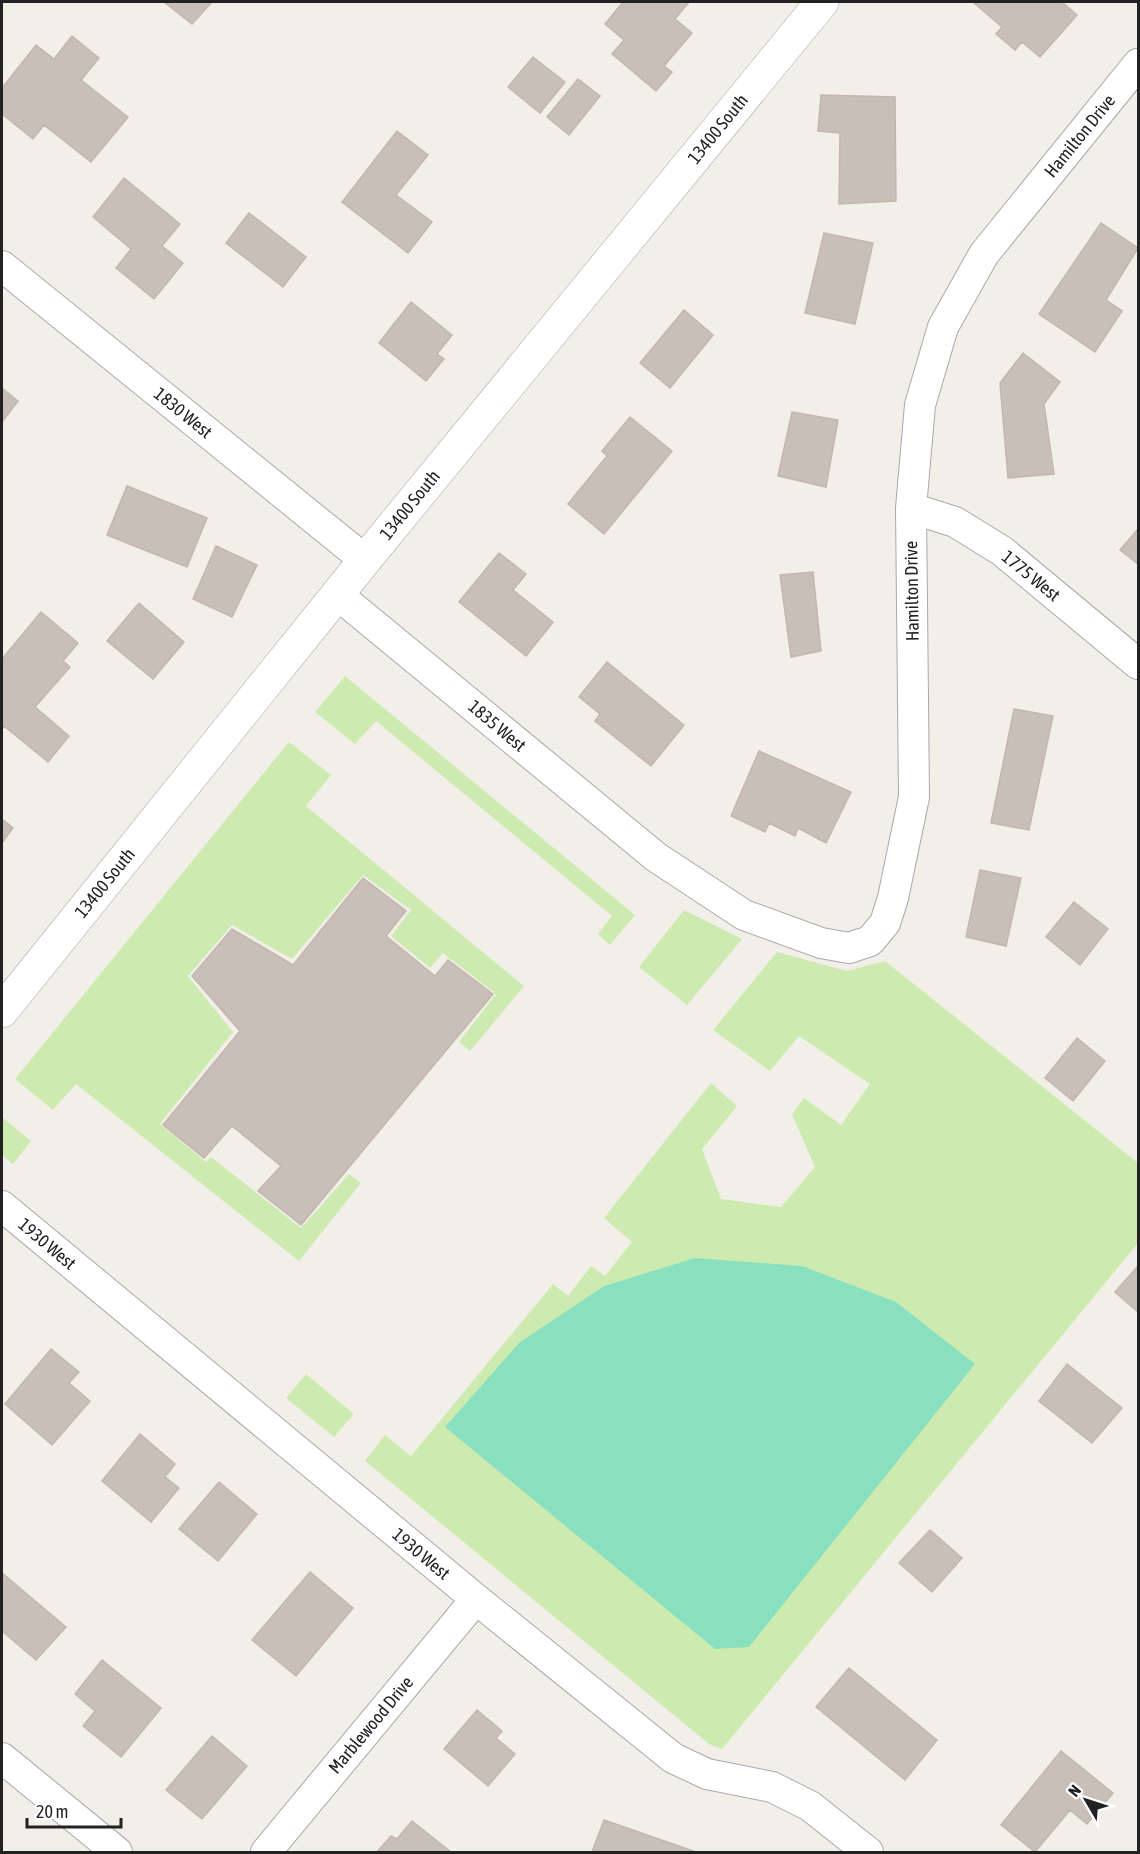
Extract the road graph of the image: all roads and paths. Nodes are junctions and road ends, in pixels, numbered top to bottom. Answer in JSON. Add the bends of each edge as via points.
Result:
{"nodes":[{"id":1,"x":822,"y":2,"type":"edge"},
{"id":2,"x":1138,"y":64,"type":"edge"},
{"id":3,"x":2,"y":266,"type":"edge"},
{"id":4,"x":911,"y":508,"type":"junction"},
{"id":5,"x":365,"y":560,"type":"junction"},
{"id":6,"x":338,"y":595,"type":"junction"},
{"id":7,"x":1138,"y":664,"type":"edge"},
{"id":8,"x":657,"y":857,"type":"joint"},
{"id":9,"x":2,"y":1011,"type":"edge"},
{"id":10,"x":2,"y":1206,"type":"edge"},
{"id":11,"x":476,"y":1599,"type":"junction"},
{"id":12,"x":2,"y":1758,"type":"edge"},
{"id":13,"x":117,"y":1852,"type":"edge"},
{"id":14,"x":266,"y":1852,"type":"edge"},
{"id":15,"x":868,"y":1852,"type":"edge"}],
"edges":[{"from":1,"to":5,"type":"street","name":"13400 South"},
{"from":2,"to":4,"type":"street","name":"Hamilton Drive","via":[[984,254],[943,327],[920,405]]},
{"from":3,"to":5,"type":"street","name":"1830 West"},
{"from":4,"to":7,"type":"street","name":"1775 West","via":[[955,522],[1002,551]]},
{"from":4,"to":8,"type":"street","name":"Hamilton Drive","via":[[914,797],[894,898],[885,923],[870,941],[849,948],[821,943],[744,915]]},
{"from":5,"to":6,"type":"street","name":"13400 South"},
{"from":6,"to":8,"type":"street","name":"1835 West"},
{"from":6,"to":9,"type":"street","name":"13400 South"},
{"from":10,"to":11,"type":"street","name":"1930 West"},
{"from":11,"to":14,"type":"street","name":"Marblewood Drive"},
{"from":11,"to":15,"type":"street","name":"1930 West","via":[[673,1758],[707,1774],[772,1787],[810,1806]]},
{"from":12,"to":13,"type":"street"}]}
